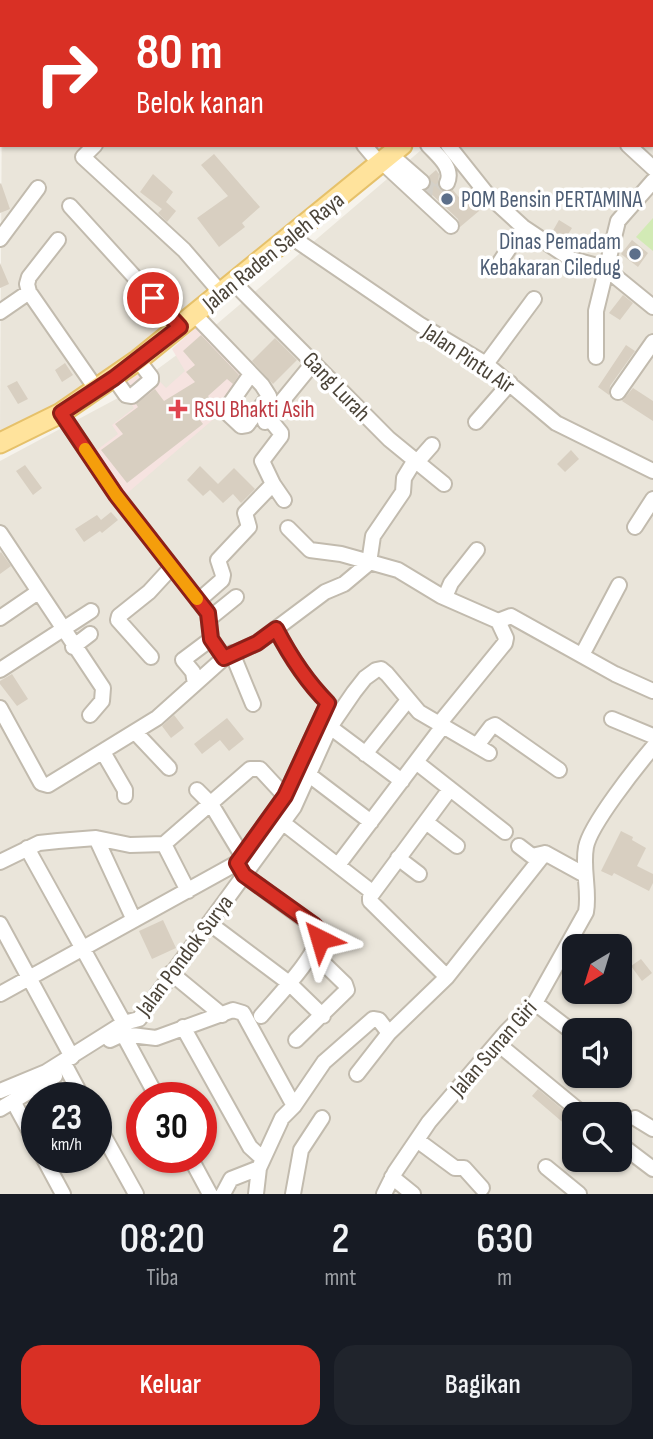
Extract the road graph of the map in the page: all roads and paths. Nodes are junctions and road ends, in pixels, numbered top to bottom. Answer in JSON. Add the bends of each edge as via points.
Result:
{"nodes":[{"id":1,"x":93,"y":147,"type":"edge"},
{"id":2,"x":369,"y":147,"type":"edge"},
{"id":3,"x":431,"y":147,"type":"edge"},
{"id":4,"x":450,"y":147,"type":"edge"},
{"id":5,"x":630,"y":147,"type":"edge"},
{"id":6,"x":389,"y":156,"type":"edge"},
{"id":7,"x":653,"y":169,"type":"edge"},
{"id":8,"x":653,"y":181,"type":"edge"},
{"id":9,"x":422,"y":182,"type":"tunnel mouth"},
{"id":10,"x":447,"y":183,"type":"dead end"},
{"id":11,"x":38,"y":188,"type":"dead end"},
{"id":12,"x":70,"y":206,"type":"dead end"},
{"id":13,"x":451,"y":226,"type":"dead end"},
{"id":14,"x":523,"y":227,"type":"junction"},
{"id":15,"x":290,"y":236,"type":"junction"},
{"id":16,"x":0,"y":239,"type":"edge"},
{"id":17,"x":58,"y":240,"type":"dead end"},
{"id":18,"x":500,"y":262,"type":"dead end"},
{"id":19,"x":605,"y":268,"type":"junction"},
{"id":20,"x":227,"y":288,"type":"junction"},
{"id":21,"x":29,"y":292,"type":"junction"},
{"id":22,"x":534,"y":299,"type":"dead end"},
{"id":23,"x":653,"y":307,"type":"edge"},
{"id":24,"x":0,"y":312,"type":"edge"},
{"id":25,"x":187,"y":321,"type":"junction"},
{"id":26,"x":653,"y":342,"type":"edge"},
{"id":27,"x":596,"y":357,"type":"dead end"},
{"id":28,"x":314,"y":362,"type":"junction"},
{"id":29,"x":486,"y":364,"type":"junction"},
{"id":30,"x":251,"y":374,"type":"dead end"},
{"id":31,"x":510,"y":383,"type":"junction"},
{"id":32,"x":97,"y":390,"type":"junction"},
{"id":33,"x":618,"y":392,"type":"dead end"},
{"id":34,"x":61,"y":413,"type":"junction"},
{"id":35,"x":476,"y":422,"type":"dead end"},
{"id":36,"x":0,"y":443,"type":"edge"},
{"id":37,"x":432,"y":445,"type":"dead end"},
{"id":38,"x":416,"y":461,"type":"junction"},
{"id":39,"x":653,"y":471,"type":"edge"},
{"id":40,"x":274,"y":484,"type":"junction"},
{"id":41,"x":444,"y":484,"type":"dead end"},
{"id":42,"x":653,"y":499,"type":"edge"},
{"id":43,"x":284,"y":500,"type":"dead end"},
{"id":44,"x":635,"y":527,"type":"dead end"},
{"id":45,"x":288,"y":528,"type":"dead end"},
{"id":46,"x":0,"y":533,"type":"edge"},
{"id":47,"x":477,"y":550,"type":"dead end"},
{"id":48,"x":369,"y":563,"type":"junction"},
{"id":49,"x":172,"y":568,"type":"junction"},
{"id":50,"x":619,"y":585,"type":"dead end"},
{"id":51,"x":38,"y":592,"type":"junction"},
{"id":52,"x":236,"y":597,"type":"dead end"},
{"id":53,"x":445,"y":597,"type":"junction"},
{"id":54,"x":198,"y":601,"type":"junction"},
{"id":55,"x":91,"y":611,"type":"dead end"},
{"id":56,"x":0,"y":618,"type":"edge"},
{"id":57,"x":210,"y":618,"type":"junction"},
{"id":58,"x":498,"y":621,"type":"junction"},
{"id":59,"x":276,"y":629,"type":"junction"},
{"id":60,"x":63,"y":630,"type":"junction"},
{"id":61,"x":90,"y":634,"type":"dead end"},
{"id":62,"x":211,"y":639,"type":"junction"},
{"id":63,"x":73,"y":646,"type":"junction"},
{"id":64,"x":228,"y":655,"type":"junction"},
{"id":65,"x":582,"y":655,"type":"junction"},
{"id":66,"x":152,"y":657,"type":"dead end"},
{"id":67,"x":0,"y":670,"type":"edge"},
{"id":68,"x":195,"y":684,"type":"junction"},
{"id":69,"x":653,"y":691,"type":"edge"},
{"id":70,"x":408,"y":700,"type":"junction"},
{"id":71,"x":253,"y":704,"type":"dead end"},
{"id":72,"x":0,"y":708,"type":"edge"},
{"id":73,"x":90,"y":715,"type":"dead end"},
{"id":74,"x":612,"y":719,"type":"dead end"},
{"id":75,"x":441,"y":725,"type":"junction"},
{"id":76,"x":330,"y":727,"type":"junction"},
{"id":77,"x":135,"y":732,"type":"junction"},
{"id":78,"x":653,"y":736,"type":"edge"},
{"id":79,"x":653,"y":747,"type":"edge"},
{"id":80,"x":103,"y":752,"type":"junction"},
{"id":81,"x":365,"y":754,"type":"junction"},
{"id":82,"x":416,"y":762,"type":"junction"},
{"id":83,"x":169,"y":768,"type":"dead end"},
{"id":84,"x":559,"y":770,"type":"dead end"},
{"id":85,"x":308,"y":774,"type":"junction"},
{"id":86,"x":402,"y":781,"type":"junction"},
{"id":87,"x":450,"y":789,"type":"junction"},
{"id":88,"x":197,"y":790,"type":"dead end"},
{"id":89,"x":125,"y":796,"type":"dead end"},
{"id":90,"x":285,"y":796,"type":"junction"},
{"id":91,"x":211,"y":804,"type":"junction"},
{"id":92,"x":282,"y":822,"type":"junction"},
{"id":93,"x":371,"y":822,"type":"junction"},
{"id":94,"x":426,"y":822,"type":"junction"},
{"id":95,"x":505,"y":832,"type":"dead end"},
{"id":96,"x":96,"y":838,"type":"junction"},
{"id":97,"x":164,"y":844,"type":"junction"},
{"id":98,"x":457,"y":846,"type":"dead end"},
{"id":99,"x":519,"y":846,"type":"dead end"},
{"id":100,"x":27,"y":848,"type":"junction"},
{"id":101,"x":545,"y":853,"type":"junction"},
{"id":102,"x":398,"y":858,"type":"junction"},
{"id":103,"x":0,"y":862,"type":"edge"},
{"id":104,"x":241,"y":865,"type":"junction"},
{"id":105,"x":338,"y":865,"type":"junction"},
{"id":106,"x":419,"y":874,"type":"dead end"},
{"id":107,"x":585,"y":875,"type":"junction"},
{"id":108,"x":188,"y":891,"type":"junction"},
{"id":109,"x":372,"y":892,"type":"junction"},
{"id":110,"x":134,"y":920,"type":"junction"},
{"id":111,"x":209,"y":923,"type":"junction"},
{"id":112,"x":0,"y":924,"type":"edge"},
{"id":113,"x":577,"y":934,"type":"edge"},
{"id":114,"x":83,"y":949,"type":"junction"},
{"id":115,"x":312,"y":953,"type":"junction"},
{"id":116,"x":562,"y":964,"type":"edge"},
{"id":117,"x":171,"y":973,"type":"junction"},
{"id":118,"x":447,"y":977,"type":"junction"},
{"id":119,"x":29,"y":978,"type":"junction"},
{"id":120,"x":289,"y":983,"type":"junction"},
{"id":121,"x":0,"y":994,"type":"edge"},
{"id":122,"x":535,"y":1003,"type":"junction"},
{"id":123,"x":222,"y":1015,"type":"dead end"},
{"id":124,"x":261,"y":1016,"type":"dead end"},
{"id":125,"x":323,"y":1016,"type":"junction"},
{"id":126,"x":562,"y":1024,"type":"edge"},
{"id":127,"x":183,"y":1027,"type":"junction"},
{"id":128,"x":124,"y":1029,"type":"junction"},
{"id":129,"x":389,"y":1033,"type":"junction"},
{"id":130,"x":296,"y":1040,"type":"dead end"},
{"id":131,"x":497,"y":1043,"type":"junction"},
{"id":132,"x":69,"y":1063,"type":"junction"},
{"id":133,"x":357,"y":1074,"type":"dead end"},
{"id":134,"x":76,"y":1082,"type":"edge"},
{"id":135,"x":150,"y":1082,"type":"edge"},
{"id":136,"x":4,"y":1094,"type":"edge"},
{"id":137,"x":568,"y":1102,"type":"edge"},
{"id":138,"x":294,"y":1106,"type":"junction"},
{"id":139,"x":322,"y":1118,"type":"dead end"},
{"id":140,"x":635,"y":1118,"type":"dead end"},
{"id":141,"x":21,"y":1120,"type":"edge"},
{"id":142,"x":653,"y":1129,"type":"edge"},
{"id":143,"x":417,"y":1140,"type":"junction"},
{"id":144,"x":112,"y":1151,"type":"edge"},
{"id":145,"x":632,"y":1153,"type":"edge"},
{"id":146,"x":261,"y":1163,"type":"junction"},
{"id":147,"x":546,"y":1167,"type":"dead end"},
{"id":148,"x":653,"y":1169,"type":"edge"},
{"id":149,"x":52,"y":1173,"type":"edge"},
{"id":150,"x":199,"y":1173,"type":"edge"},
{"id":151,"x":392,"y":1177,"type":"junction"},
{"id":152,"x":482,"y":1188,"type":"dead end"},
{"id":153,"x":64,"y":1194,"type":"edge"},
{"id":154,"x":136,"y":1194,"type":"edge"},
{"id":155,"x":210,"y":1194,"type":"edge"},
{"id":156,"x":223,"y":1194,"type":"edge"},
{"id":157,"x":256,"y":1194,"type":"edge"},
{"id":158,"x":293,"y":1194,"type":"edge"},
{"id":159,"x":384,"y":1194,"type":"edge"},
{"id":160,"x":413,"y":1194,"type":"edge"},
{"id":161,"x":579,"y":1194,"type":"edge"}],
"edges":[{"from":1,"to":20,"type":"street","name":"Gang Lurah","via":[[83,157]]},
{"from":2,"to":6,"type":"street"},
{"from":3,"to":10,"type":"street","via":[[449,169]]},
{"from":4,"to":14,"type":"street","via":[[487,194]]},
{"from":5,"to":7,"type":"street"},
{"from":6,"to":9,"type":"street"},
{"from":6,"to":13,"type":"street"},
{"from":6,"to":15,"type":"main road","name":"Jalan Raden Saleh Raya"},
{"from":8,"to":19,"type":"street","via":[[618,221]]},
{"from":11,"to":16,"type":"street"},
{"from":12,"to":25,"type":"street"},
{"from":14,"to":18,"type":"street"},
{"from":14,"to":19,"type":"street","via":[[570,259]]},
{"from":15,"to":20,"type":"main road","name":"Jalan Raden Saleh Raya"},
{"from":15,"to":29,"type":"street","name":"Jalan Pintu Air"},
{"from":17,"to":21,"type":"street","via":[[29,277]]},
{"from":19,"to":23,"type":"street"},
{"from":19,"to":27,"type":"street","via":[[596,310]]},
{"from":20,"to":25,"type":"main road","name":"Jalan Raden Saleh Raya"},
{"from":20,"to":28,"type":"street","name":"Gang Lurah"},
{"from":21,"to":24,"type":"street"},
{"from":21,"to":32,"type":"street"},
{"from":22,"to":29,"type":"street"},
{"from":25,"to":30,"type":"street"},
{"from":25,"to":32,"type":"main road","name":"Jalan Raden Saleh Raya"},
{"from":26,"to":33,"type":"street"},
{"from":28,"to":38,"type":"street","name":"Gang Lurah"},
{"from":28,"to":40,"type":"street","via":[[267,419],[281,433],[262,461]]},
{"from":29,"to":31,"type":"street","name":"Jalan Pintu Air"},
{"from":31,"to":35,"type":"street"},
{"from":31,"to":39,"type":"street","name":"Jalan Pintu Air","via":[[556,423]]},
{"from":32,"to":34,"type":"main road","name":"Jalan Raden Saleh Raya"},
{"from":34,"to":36,"type":"main road","name":"Jalan Raden Saleh Raya"},
{"from":34,"to":49,"type":"street"},
{"from":37,"to":38,"type":"street"},
{"from":38,"to":41,"type":"street","name":"Gang Lurah"},
{"from":38,"to":48,"type":"street","via":[[404,478],[403,492],[373,536]]},
{"from":40,"to":43,"type":"street"},
{"from":40,"to":54,"type":"street","via":[[245,513],[249,527],[218,560],[222,580]]},
{"from":42,"to":44,"type":"street"},
{"from":45,"to":48,"type":"street","via":[[310,550]]},
{"from":46,"to":51,"type":"street"},
{"from":47,"to":53,"type":"street"},
{"from":48,"to":53,"type":"street","via":[[398,570]]},
{"from":48,"to":59,"type":"street"},
{"from":49,"to":54,"type":"street"},
{"from":49,"to":66,"type":"street","via":[[119,617]]},
{"from":50,"to":65,"type":"street"},
{"from":51,"to":56,"type":"street"},
{"from":51,"to":60,"type":"street"},
{"from":52,"to":57,"type":"street"},
{"from":53,"to":58,"type":"street"},
{"from":54,"to":57,"type":"street"},
{"from":55,"to":60,"type":"street"},
{"from":57,"to":62,"type":"street"},
{"from":58,"to":65,"type":"street","via":[[511,616]]},
{"from":58,"to":75,"type":"street","via":[[505,643]]},
{"from":59,"to":64,"type":"street"},
{"from":59,"to":90,"type":"street","via":[[304,677],[328,703]]},
{"from":60,"to":63,"type":"street"},
{"from":60,"to":67,"type":"street"},
{"from":61,"to":63,"type":"street"},
{"from":62,"to":64,"type":"street"},
{"from":62,"to":68,"type":"street","via":[[183,660],[193,672]]},
{"from":63,"to":73,"type":"street","via":[[103,688],[102,701]]},
{"from":64,"to":68,"type":"street"},
{"from":64,"to":71,"type":"street"},
{"from":65,"to":69,"type":"street"},
{"from":68,"to":77,"type":"street"},
{"from":70,"to":75,"type":"street"},
{"from":70,"to":76,"type":"street","name":"Jalan Pondok Surya","via":[[387,674],[376,670]]},
{"from":70,"to":81,"type":"street"},
{"from":72,"to":80,"type":"street","via":[[45,786]]},
{"from":74,"to":78,"type":"street"},
{"from":75,"to":82,"type":"street"},
{"from":75,"to":84,"type":"street","via":[[483,748],[495,725]]},
{"from":76,"to":81,"type":"street"},
{"from":76,"to":85,"type":"street","name":"Jalan Pondok Surya"},
{"from":77,"to":80,"type":"street"},
{"from":77,"to":83,"type":"street"},
{"from":79,"to":107,"type":"street","name":"Jalan Sunan Giri","via":[[593,831],[587,843]]},
{"from":80,"to":89,"type":"street"},
{"from":81,"to":86,"type":"street"},
{"from":82,"to":86,"type":"street"},
{"from":82,"to":87,"type":"street"},
{"from":85,"to":92,"type":"street","name":"Jalan Pondok Surya"},
{"from":85,"to":93,"type":"street"},
{"from":86,"to":93,"type":"street"},
{"from":87,"to":94,"type":"street"},
{"from":87,"to":95,"type":"street"},
{"from":88,"to":91,"type":"street"},
{"from":90,"to":91,"type":"street","via":[[260,769],[250,769]]},
{"from":90,"to":104,"type":"street"},
{"from":91,"to":97,"type":"street"},
{"from":91,"to":104,"type":"street"},
{"from":92,"to":104,"type":"street","name":"Jalan Pondok Surya"},
{"from":92,"to":105,"type":"street"},
{"from":93,"to":105,"type":"street"},
{"from":94,"to":98,"type":"street"},
{"from":94,"to":102,"type":"street"},
{"from":96,"to":97,"type":"street"},
{"from":96,"to":100,"type":"street"},
{"from":96,"to":110,"type":"street"},
{"from":97,"to":108,"type":"street"},
{"from":99,"to":101,"type":"street","via":[[532,856]]},
{"from":100,"to":103,"type":"street"},
{"from":100,"to":114,"type":"street"},
{"from":101,"to":107,"type":"street"},
{"from":101,"to":118,"type":"street"},
{"from":102,"to":106,"type":"street"},
{"from":102,"to":109,"type":"street"},
{"from":104,"to":108,"type":"street"},
{"from":104,"to":111,"type":"street","name":"Jalan Pondok Surya"},
{"from":104,"to":115,"type":"street","via":[[320,931]]},
{"from":105,"to":109,"type":"street"},
{"from":107,"to":113,"type":"street","name":"Jalan Sunan Giri","via":[[586,912]]},
{"from":108,"to":110,"type":"street"},
{"from":109,"to":118,"type":"street","via":[[370,901]]},
{"from":110,"to":114,"type":"street"},
{"from":111,"to":117,"type":"street","name":"Jalan Pondok Surya"},
{"from":111,"to":120,"type":"street"},
{"from":112,"to":119,"type":"street"},
{"from":114,"to":119,"type":"street"},
{"from":114,"to":128,"type":"street"},
{"from":115,"to":120,"type":"street"},
{"from":115,"to":125,"type":"street","via":[[347,990]]},
{"from":116,"to":122,"type":"street","name":"Jalan Sunan Giri"},
{"from":117,"to":123,"type":"street"},
{"from":117,"to":128,"type":"street","name":"Jalan Pondok Surya","via":[[139,1019]]},
{"from":118,"to":129,"type":"street"},
{"from":119,"to":121,"type":"street"},
{"from":119,"to":132,"type":"street"},
{"from":120,"to":124,"type":"street"},
{"from":120,"to":125,"type":"street"},
{"from":122,"to":126,"type":"street"},
{"from":122,"to":131,"type":"street","name":"Jalan Sunan Giri"},
{"from":125,"to":130,"type":"street"},
{"from":127,"to":128,"type":"street","via":[[156,1038]]},
{"from":127,"to":138,"type":"street","via":[[233,1010],[243,1013]]},
{"from":127,"to":146,"type":"street"},
{"from":128,"to":132,"type":"street","name":"Jalan Pondok Surya","via":[[86,1059]]},
{"from":128,"to":135,"type":"street"},
{"from":129,"to":133,"type":"street"},
{"from":129,"to":138,"type":"street","via":[[373,1019],[324,1062]]},
{"from":131,"to":137,"type":"street"},
{"from":131,"to":143,"type":"street","name":"Jalan Sunan Giri"},
{"from":132,"to":134,"type":"street"},
{"from":132,"to":136,"type":"street","name":"Jalan Pondok Surya"},
{"from":136,"to":141,"type":"street"},
{"from":138,"to":146,"type":"street","via":[[282,1118]]},
{"from":139,"to":158,"type":"street","via":[[301,1150]]},
{"from":140,"to":142,"type":"street"},
{"from":143,"to":151,"type":"street","name":"Jalan Sunan Giri"},
{"from":143,"to":152,"type":"street","via":[[455,1168],[464,1168]]},
{"from":144,"to":154,"type":"street"},
{"from":145,"to":148,"type":"street"},
{"from":146,"to":156,"type":"street","via":[[231,1179]]},
{"from":146,"to":157,"type":"street"},
{"from":147,"to":161,"type":"street"},
{"from":149,"to":153,"type":"street"},
{"from":150,"to":155,"type":"street"},
{"from":151,"to":159,"type":"street","name":"Jalan Sunan Giri"},
{"from":151,"to":160,"type":"street"}]}
